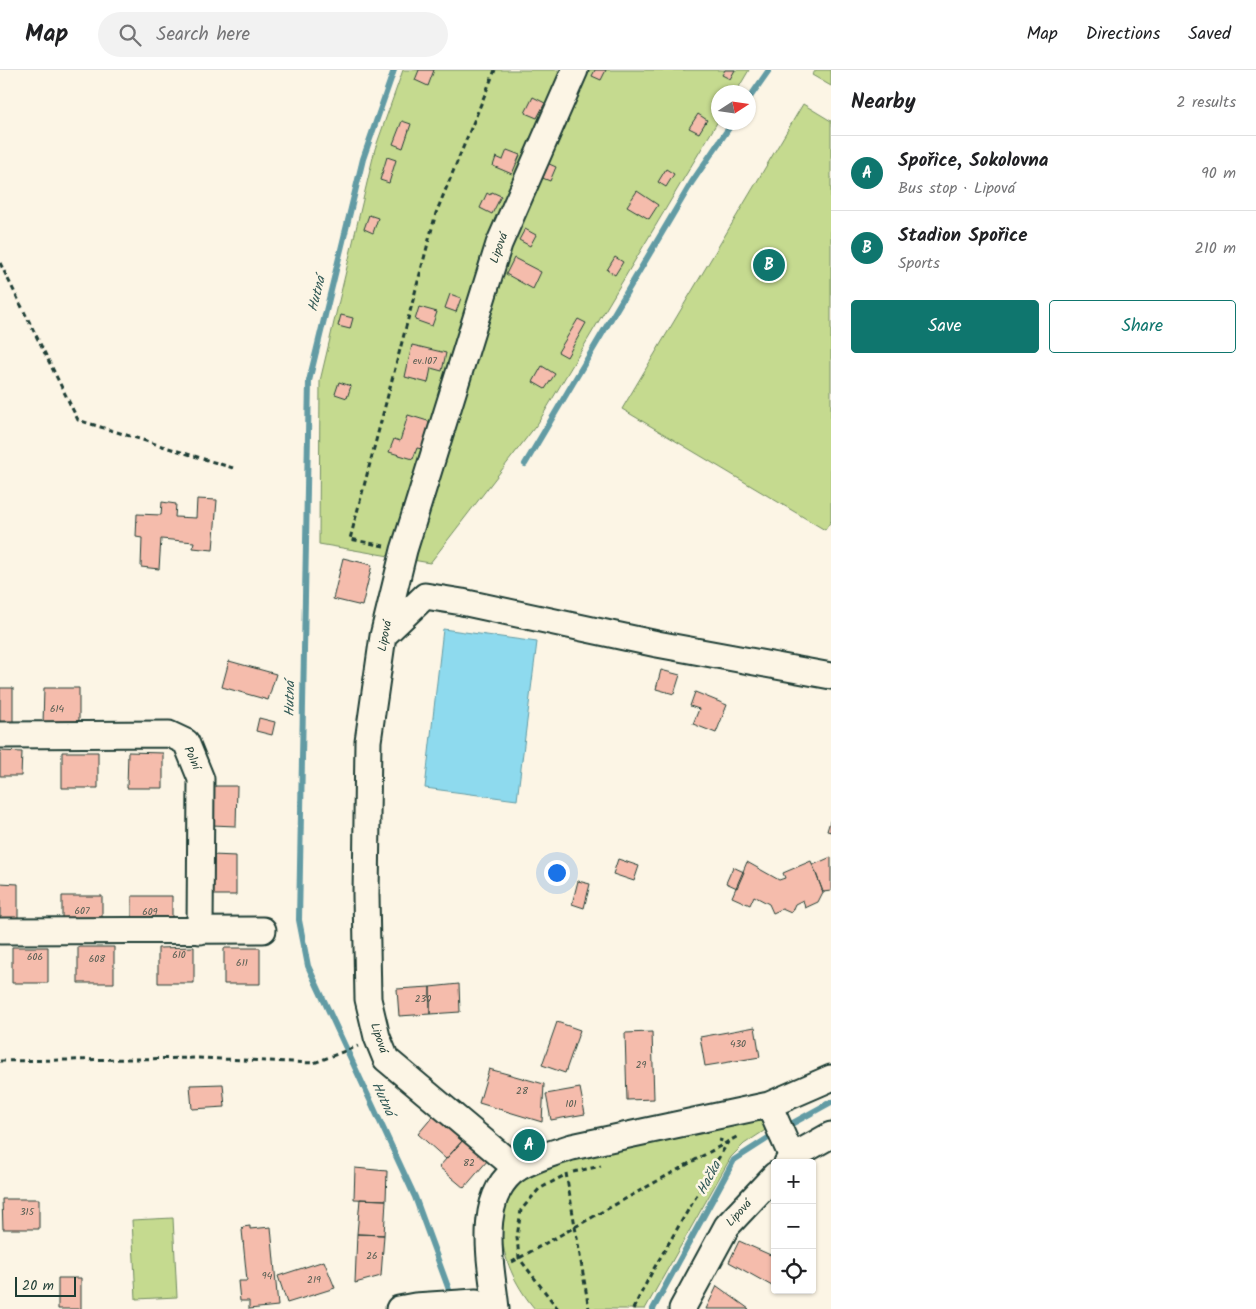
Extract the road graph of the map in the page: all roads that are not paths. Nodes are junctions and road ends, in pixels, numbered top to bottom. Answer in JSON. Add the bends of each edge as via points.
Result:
{"nodes":[{"id":1,"x":575,"y":70,"type":"edge"},
{"id":2,"x":383,"y":636,"type":"junction"},
{"id":3,"x":831,"y":676,"type":"edge"},
{"id":4,"x":0,"y":735,"type":"edge"},
{"id":5,"x":263,"y":930,"type":"dead end"},
{"id":6,"x":0,"y":931,"type":"edge"},
{"id":7,"x":200,"y":931,"type":"junction"},
{"id":8,"x":831,"y":1078,"type":"edge"},
{"id":9,"x":758,"y":1107,"type":"junction"},
{"id":10,"x":831,"y":1135,"type":"edge"},
{"id":11,"x":788,"y":1159,"type":"edge"},
{"id":12,"x":791,"y":1159,"type":"edge"},
{"id":13,"x":517,"y":1169,"type":"junction"},
{"id":14,"x":771,"y":1179,"type":"edge"},
{"id":15,"x":416,"y":1307,"type":"edge"},
{"id":16,"x":488,"y":1307,"type":"edge"},
{"id":17,"x":682,"y":1309,"type":"edge"}],
"edges":[{"from":1,"to":2,"type":"street","name":"Lipová","via":[[499,244],[404,550]]},
{"from":2,"to":3,"type":"street","via":[[425,596]]},
{"from":2,"to":13,"type":"street","name":"Lipová","via":[[368,740],[368,1037],[386,1059]]},
{"from":4,"to":7,"type":"street","name":"Polní","via":[[169,734],[186,742],[202,779]]},
{"from":5,"to":7,"type":"street"},
{"from":6,"to":7,"type":"street"},
{"from":8,"to":9,"type":"street"},
{"from":9,"to":11,"type":"street"},
{"from":9,"to":13,"type":"street","via":[[564,1162],[544,1156]]},
{"from":10,"to":12,"type":"street"},
{"from":13,"to":16,"type":"street","via":[[501,1186],[489,1218],[487,1242],[493,1273]]},
{"from":14,"to":17,"type":"street","name":"Lipová","via":[[727,1226]]},
{"from":15,"to":16,"type":"street"}]}
